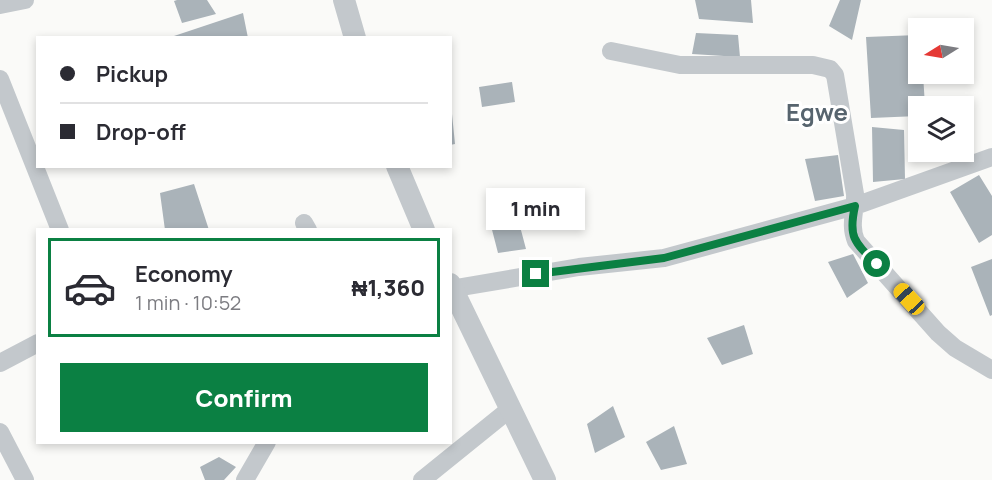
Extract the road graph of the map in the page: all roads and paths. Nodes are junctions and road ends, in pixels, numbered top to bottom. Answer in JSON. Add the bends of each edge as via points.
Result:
{"nodes":[{"id":1,"x":24,"y":0,"type":"edge"},
{"id":2,"x":344,"y":0,"type":"edge"},
{"id":3,"x":0,"y":5,"type":"edge"},
{"id":4,"x":354,"y":36,"type":"edge"},
{"id":5,"x":611,"y":51,"type":"dead end"},
{"id":6,"x":1,"y":86,"type":"edge"},
{"id":7,"x":992,"y":157,"type":"edge"},
{"id":8,"x":400,"y":176,"type":"edge"},
{"id":9,"x":855,"y":206,"type":"junction"},
{"id":10,"x":59,"y":228,"type":"edge"},
{"id":11,"x":423,"y":228,"type":"edge"},
{"id":12,"x":452,"y":287,"type":"edge"},
{"id":13,"x":452,"y":289,"type":"edge"},
{"id":14,"x":36,"y":344,"type":"edge"},
{"id":15,"x":0,"y":363,"type":"edge"},
{"id":16,"x":992,"y":370,"type":"edge"},
{"id":17,"x":510,"y":409,"type":"junction"},
{"id":18,"x":0,"y":432,"type":"edge"},
{"id":19,"x":266,"y":444,"type":"edge"},
{"id":20,"x":25,"y":480,"type":"edge"},
{"id":21,"x":245,"y":480,"type":"edge"},
{"id":22,"x":422,"y":480,"type":"edge"},
{"id":23,"x":545,"y":480,"type":"edge"}],
"edges":[{"from":1,"to":3,"type":"street"},
{"from":2,"to":4,"type":"street"},
{"from":5,"to":9,"type":"street","via":[[680,64],[813,65],[831,69],[837,83]]},
{"from":6,"to":10,"type":"street"},
{"from":7,"to":9,"type":"street"},
{"from":8,"to":11,"type":"street"},
{"from":9,"to":12,"type":"street","via":[[664,258]]},
{"from":9,"to":16,"type":"street","via":[[850,225],[867,255],[938,333]]},
{"from":13,"to":17,"type":"street"},
{"from":14,"to":15,"type":"street"},
{"from":17,"to":22,"type":"street"},
{"from":17,"to":23,"type":"street"},
{"from":18,"to":20,"type":"street"},
{"from":19,"to":21,"type":"street"}]}
